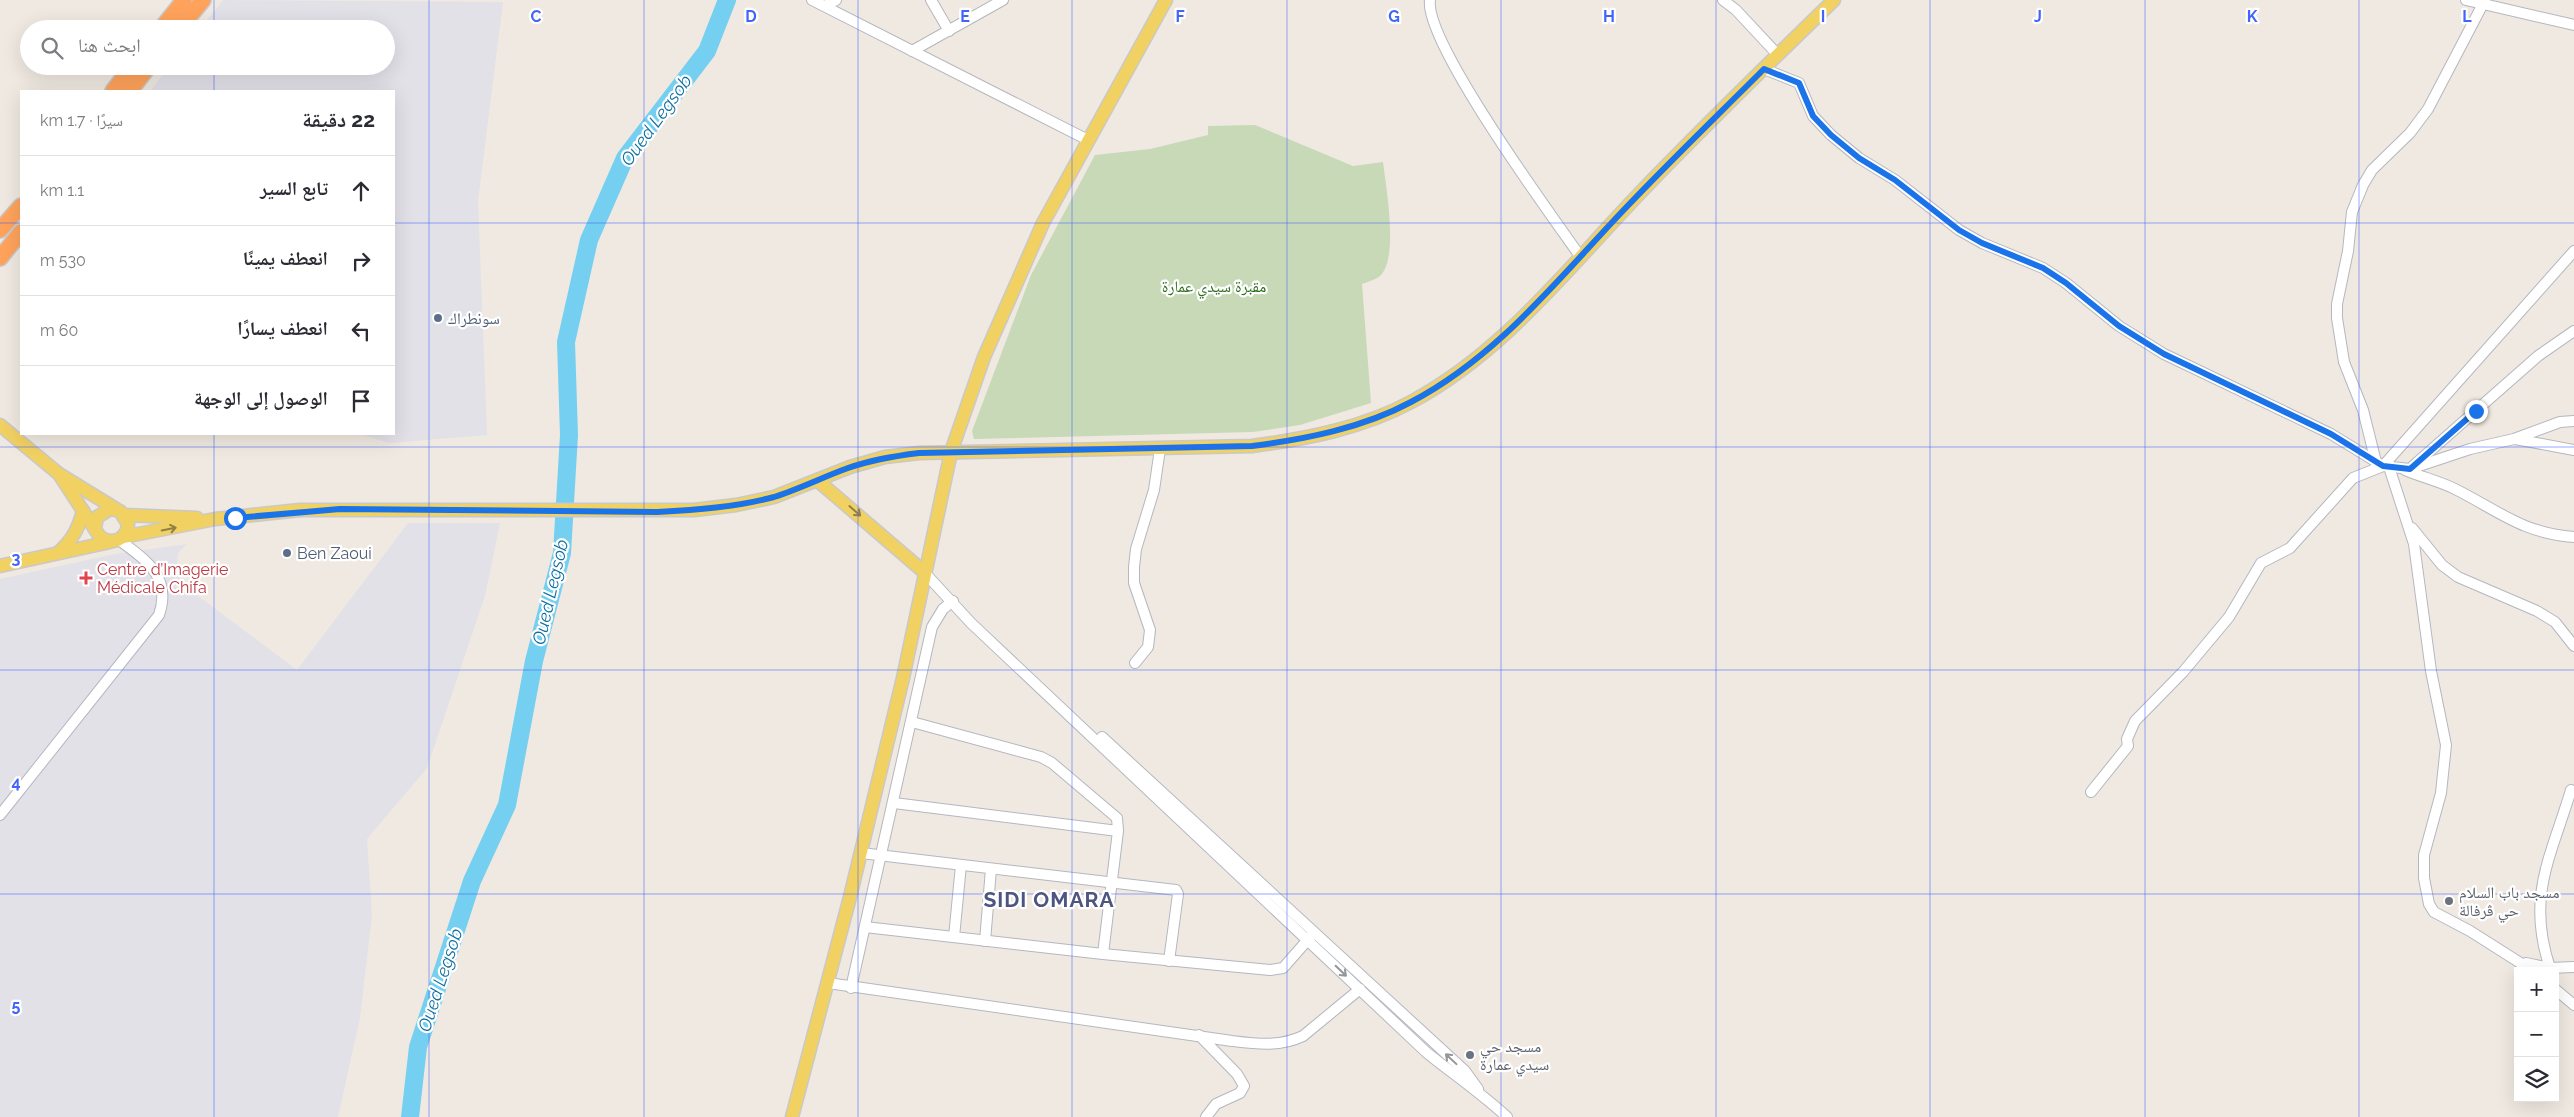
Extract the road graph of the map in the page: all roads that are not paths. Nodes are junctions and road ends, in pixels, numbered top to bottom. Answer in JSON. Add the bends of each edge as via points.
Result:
{"nodes":[{"id":1,"x":184,"y":0,"type":"edge"},
{"id":2,"x":203,"y":0,"type":"edge"},
{"id":3,"x":812,"y":0,"type":"edge"},
{"id":4,"x":836,"y":0,"type":"edge"},
{"id":5,"x":931,"y":0,"type":"edge"},
{"id":6,"x":1003,"y":0,"type":"edge"},
{"id":7,"x":1166,"y":0,"type":"edge"},
{"id":8,"x":1430,"y":0,"type":"edge"},
{"id":9,"x":1724,"y":0,"type":"edge"},
{"id":10,"x":1834,"y":0,"type":"edge"},
{"id":11,"x":2466,"y":0,"type":"edge"},
{"id":12,"x":2484,"y":2,"type":"edge"},
{"id":13,"x":824,"y":6,"type":"junction"},
{"id":14,"x":168,"y":20,"type":"edge"},
{"id":15,"x":186,"y":20,"type":"edge"},
{"id":16,"x":2574,"y":25,"type":"edge"},
{"id":17,"x":949,"y":31,"type":"junction"},
{"id":18,"x":912,"y":51,"type":"junction"},
{"id":19,"x":1778,"y":55,"type":"junction"},
{"id":20,"x":1764,"y":69,"type":"junction"},
{"id":21,"x":125,"y":75,"type":"edge"},
{"id":22,"x":142,"y":75,"type":"edge"},
{"id":23,"x":114,"y":90,"type":"edge"},
{"id":24,"x":131,"y":90,"type":"edge"},
{"id":25,"x":1088,"y":140,"type":"junction"},
{"id":26,"x":20,"y":207,"type":"edge"},
{"id":27,"x":0,"y":230,"type":"edge"},
{"id":28,"x":20,"y":233,"type":"edge"},
{"id":29,"x":2574,"y":251,"type":"edge"},
{"id":30,"x":1580,"y":256,"type":"junction"},
{"id":31,"x":0,"y":258,"type":"edge"},
{"id":32,"x":2574,"y":330,"type":"edge"},
{"id":33,"x":2574,"y":421,"type":"edge"},
{"id":34,"x":0,"y":425,"type":"edge"},
{"id":35,"x":2514,"y":439,"type":"junction"},
{"id":36,"x":1160,"y":449,"type":"junction"},
{"id":37,"x":2574,"y":450,"type":"edge"},
{"id":38,"x":951,"y":452,"type":"junction"},
{"id":39,"x":2387,"y":466,"type":"junction"},
{"id":40,"x":2410,"y":469,"type":"junction"},
{"id":41,"x":59,"y":474,"type":"junction"},
{"id":42,"x":817,"y":480,"type":"junction"},
{"id":43,"x":83,"y":511,"type":"junction"},
{"id":44,"x":120,"y":512,"type":"junction"},
{"id":45,"x":215,"y":519,"type":"junction"},
{"id":46,"x":2406,"y":519,"type":"junction"},
{"id":47,"x":95,"y":528,"type":"junction"},
{"id":48,"x":2574,"y":537,"type":"edge"},
{"id":49,"x":117,"y":540,"type":"junction"},
{"id":50,"x":56,"y":554,"type":"junction"},
{"id":51,"x":0,"y":566,"type":"edge"},
{"id":52,"x":924,"y":572,"type":"junction"},
{"id":53,"x":953,"y":601,"type":"junction"},
{"id":54,"x":915,"y":618,"type":"junction"},
{"id":55,"x":932,"y":627,"type":"junction"},
{"id":56,"x":2574,"y":646,"type":"edge"},
{"id":57,"x":1135,"y":663,"type":"dead end"},
{"id":58,"x":903,"y":678,"type":"junction"},
{"id":59,"x":921,"y":682,"type":"junction"},
{"id":60,"x":912,"y":722,"type":"junction"},
{"id":61,"x":2573,"y":788,"type":"edge"},
{"id":62,"x":2091,"y":792,"type":"dead end"},
{"id":63,"x":894,"y":803,"type":"junction"},
{"id":64,"x":0,"y":815,"type":"edge"},
{"id":65,"x":1118,"y":831,"type":"junction"},
{"id":66,"x":861,"y":853,"type":"junction"},
{"id":67,"x":882,"y":856,"type":"junction"},
{"id":68,"x":962,"y":865,"type":"junction"},
{"id":69,"x":991,"y":869,"type":"junction"},
{"id":70,"x":1110,"y":882,"type":"junction"},
{"id":71,"x":865,"y":927,"type":"junction"},
{"id":72,"x":1311,"y":936,"type":"junction"},
{"id":73,"x":954,"y":938,"type":"junction"},
{"id":74,"x":985,"y":941,"type":"junction"},
{"id":75,"x":1103,"y":954,"type":"junction"},
{"id":76,"x":1169,"y":961,"type":"junction"},
{"id":77,"x":2516,"y":961,"type":"junction"},
{"id":78,"x":2526,"y":967,"type":"edge"},
{"id":79,"x":2545,"y":967,"type":"edge"},
{"id":80,"x":2550,"y":967,"type":"edge"},
{"id":81,"x":2574,"y":967,"type":"edge"},
{"id":82,"x":2559,"y":968,"type":"edge"},
{"id":83,"x":828,"y":984,"type":"junction"},
{"id":84,"x":852,"y":988,"type":"junction"},
{"id":85,"x":1360,"y":989,"type":"junction"},
{"id":86,"x":2559,"y":992,"type":"edge"},
{"id":87,"x":2574,"y":1005,"type":"edge"},
{"id":88,"x":1199,"y":1035,"type":"junction"},
{"id":89,"x":1484,"y":1096,"type":"junction"},
{"id":90,"x":792,"y":1117,"type":"edge"},
{"id":91,"x":1206,"y":1117,"type":"edge"},
{"id":92,"x":1507,"y":1117,"type":"edge"}],
"edges":[{"from":1,"to":14,"type":"highway"},
{"from":2,"to":15,"type":"highway"},
{"from":3,"to":13,"type":"street"},
{"from":4,"to":13,"type":"street"},
{"from":5,"to":17,"type":"street"},
{"from":6,"to":17,"type":"street"},
{"from":7,"to":25,"type":"main road"},
{"from":8,"to":30,"type":"street","via":[[1434,24],[1462,80],[1507,152]]},
{"from":9,"to":19,"type":"street"},
{"from":10,"to":19,"type":"main road"},
{"from":11,"to":12,"type":"street"},
{"from":12,"to":16,"type":"street"},
{"from":12,"to":39,"type":"street","via":[[2428,109],[2410,133],[2372,170],[2352,212],[2336,318],[2344,362]]},
{"from":13,"to":18,"type":"street"},
{"from":17,"to":18,"type":"street"},
{"from":18,"to":25,"type":"street"},
{"from":19,"to":20,"type":"main road"},
{"from":20,"to":30,"type":"main road"},
{"from":20,"to":39,"type":"street","via":[[1799,83],[1813,116],[1831,135],[1959,230],[2043,268],[2119,326],[2164,354],[2331,434]]},
{"from":21,"to":23,"type":"highway"},
{"from":22,"to":24,"type":"highway"},
{"from":25,"to":38,"type":"main road","via":[[1043,223],[1010,296],[984,357]]},
{"from":26,"to":27,"type":"highway"},
{"from":28,"to":31,"type":"highway"},
{"from":29,"to":39,"type":"street"},
{"from":30,"to":36,"type":"main road","via":[[1488,350],[1411,402],[1372,419],[1290,441],[1252,446]]},
{"from":32,"to":40,"type":"street","via":[[2538,356]]},
{"from":33,"to":35,"type":"street","via":[[2560,422]]},
{"from":34,"to":41,"type":"main road"},
{"from":35,"to":37,"type":"street"},
{"from":35,"to":40,"type":"street"},
{"from":36,"to":38,"type":"main road"},
{"from":36,"to":57,"type":"street","via":[[1154,490],[1136,549],[1134,583],[1150,630],[1148,647]]},
{"from":38,"to":42,"type":"main road","via":[[885,457]]},
{"from":38,"to":52,"type":"main road"},
{"from":39,"to":40,"type":"street"},
{"from":39,"to":46,"type":"street"},
{"from":39,"to":48,"type":"street","via":[[2455,489],[2520,526]]},
{"from":39,"to":62,"type":"street","via":[[2353,478],[2290,548],[2261,563],[2229,618],[2135,721],[2127,739],[2128,746]]},
{"from":41,"to":43,"type":"main road"},
{"from":41,"to":44,"type":"main road"},
{"from":42,"to":45,"type":"main road","via":[[774,497],[736,505],[657,512],[340,509]]},
{"from":42,"to":52,"type":"main road","one_way":true},
{"from":43,"to":47,"type":"main road"},
{"from":43,"to":50,"type":"main road","via":[[78,530]]},
{"from":44,"to":45,"type":"main road"},
{"from":44,"to":47,"type":"main road","via":[[100,513]]},
{"from":44,"to":49,"type":"main road","via":[[128,524]]},
{"from":49,"to":45,"type":"main road","one_way":true},
{"from":46,"to":56,"type":"street","via":[[2442,565],[2458,577],[2537,610],[2555,622]]},
{"from":46,"to":77,"type":"street","via":[[2414,544],[2431,671],[2446,745],[2441,793],[2424,855],[2426,892],[2434,912],[2470,930]]},
{"from":47,"to":49,"type":"main road","via":[[100,538]]},
{"from":49,"to":50,"type":"main road"},
{"from":49,"to":64,"type":"street","via":[[147,560],[155,570],[162,590],[163,603],[159,615]]},
{"from":50,"to":51,"type":"main road"},
{"from":52,"to":53,"type":"street"},
{"from":52,"to":54,"type":"main road"},
{"from":53,"to":55,"type":"street","via":[[943,609]]},
{"from":53,"to":72,"type":"street","via":[[971,623]]},
{"from":54,"to":55,"type":"street"},
{"from":54,"to":58,"type":"main road"},
{"from":55,"to":59,"type":"street"},
{"from":58,"to":59,"type":"street"},
{"from":58,"to":66,"type":"main road"},
{"from":59,"to":60,"type":"street"},
{"from":60,"to":63,"type":"street"},
{"from":60,"to":65,"type":"street","via":[[1031,754],[1052,763],[1117,818]]},
{"from":61,"to":80,"type":"street","via":[[2541,883],[2540,922]]},
{"from":63,"to":65,"type":"street"},
{"from":63,"to":67,"type":"street"},
{"from":65,"to":70,"type":"street"},
{"from":66,"to":67,"type":"street"},
{"from":66,"to":83,"type":"main road"},
{"from":67,"to":68,"type":"street"},
{"from":67,"to":71,"type":"street"},
{"from":68,"to":69,"type":"street"},
{"from":68,"to":73,"type":"street"},
{"from":69,"to":70,"type":"street"},
{"from":69,"to":74,"type":"street"},
{"from":70,"to":75,"type":"street"},
{"from":70,"to":76,"type":"street","via":[[1178,891]]},
{"from":71,"to":73,"type":"street"},
{"from":71,"to":84,"type":"street"},
{"from":72,"to":76,"type":"street","via":[[1278,970]]},
{"from":72,"to":85,"type":"street","one_way":true},
{"from":89,"to":72,"type":"street","one_way":true,"via":[[1465,1072]]},
{"from":73,"to":74,"type":"street"},
{"from":74,"to":75,"type":"street"},
{"from":75,"to":76,"type":"street"},
{"from":77,"to":78,"type":"street"},
{"from":77,"to":79,"type":"street"},
{"from":81,"to":82,"type":"street"},
{"from":83,"to":84,"type":"street"},
{"from":83,"to":90,"type":"main road"},
{"from":84,"to":88,"type":"street"},
{"from":85,"to":88,"type":"street","via":[[1303,1036],[1292,1041],[1274,1045]]},
{"from":85,"to":89,"type":"street","via":[[1426,1052]]},
{"from":86,"to":87,"type":"street"},
{"from":88,"to":91,"type":"street","via":[[1237,1074],[1244,1086],[1240,1092],[1216,1104]]},
{"from":89,"to":92,"type":"street"}]}
